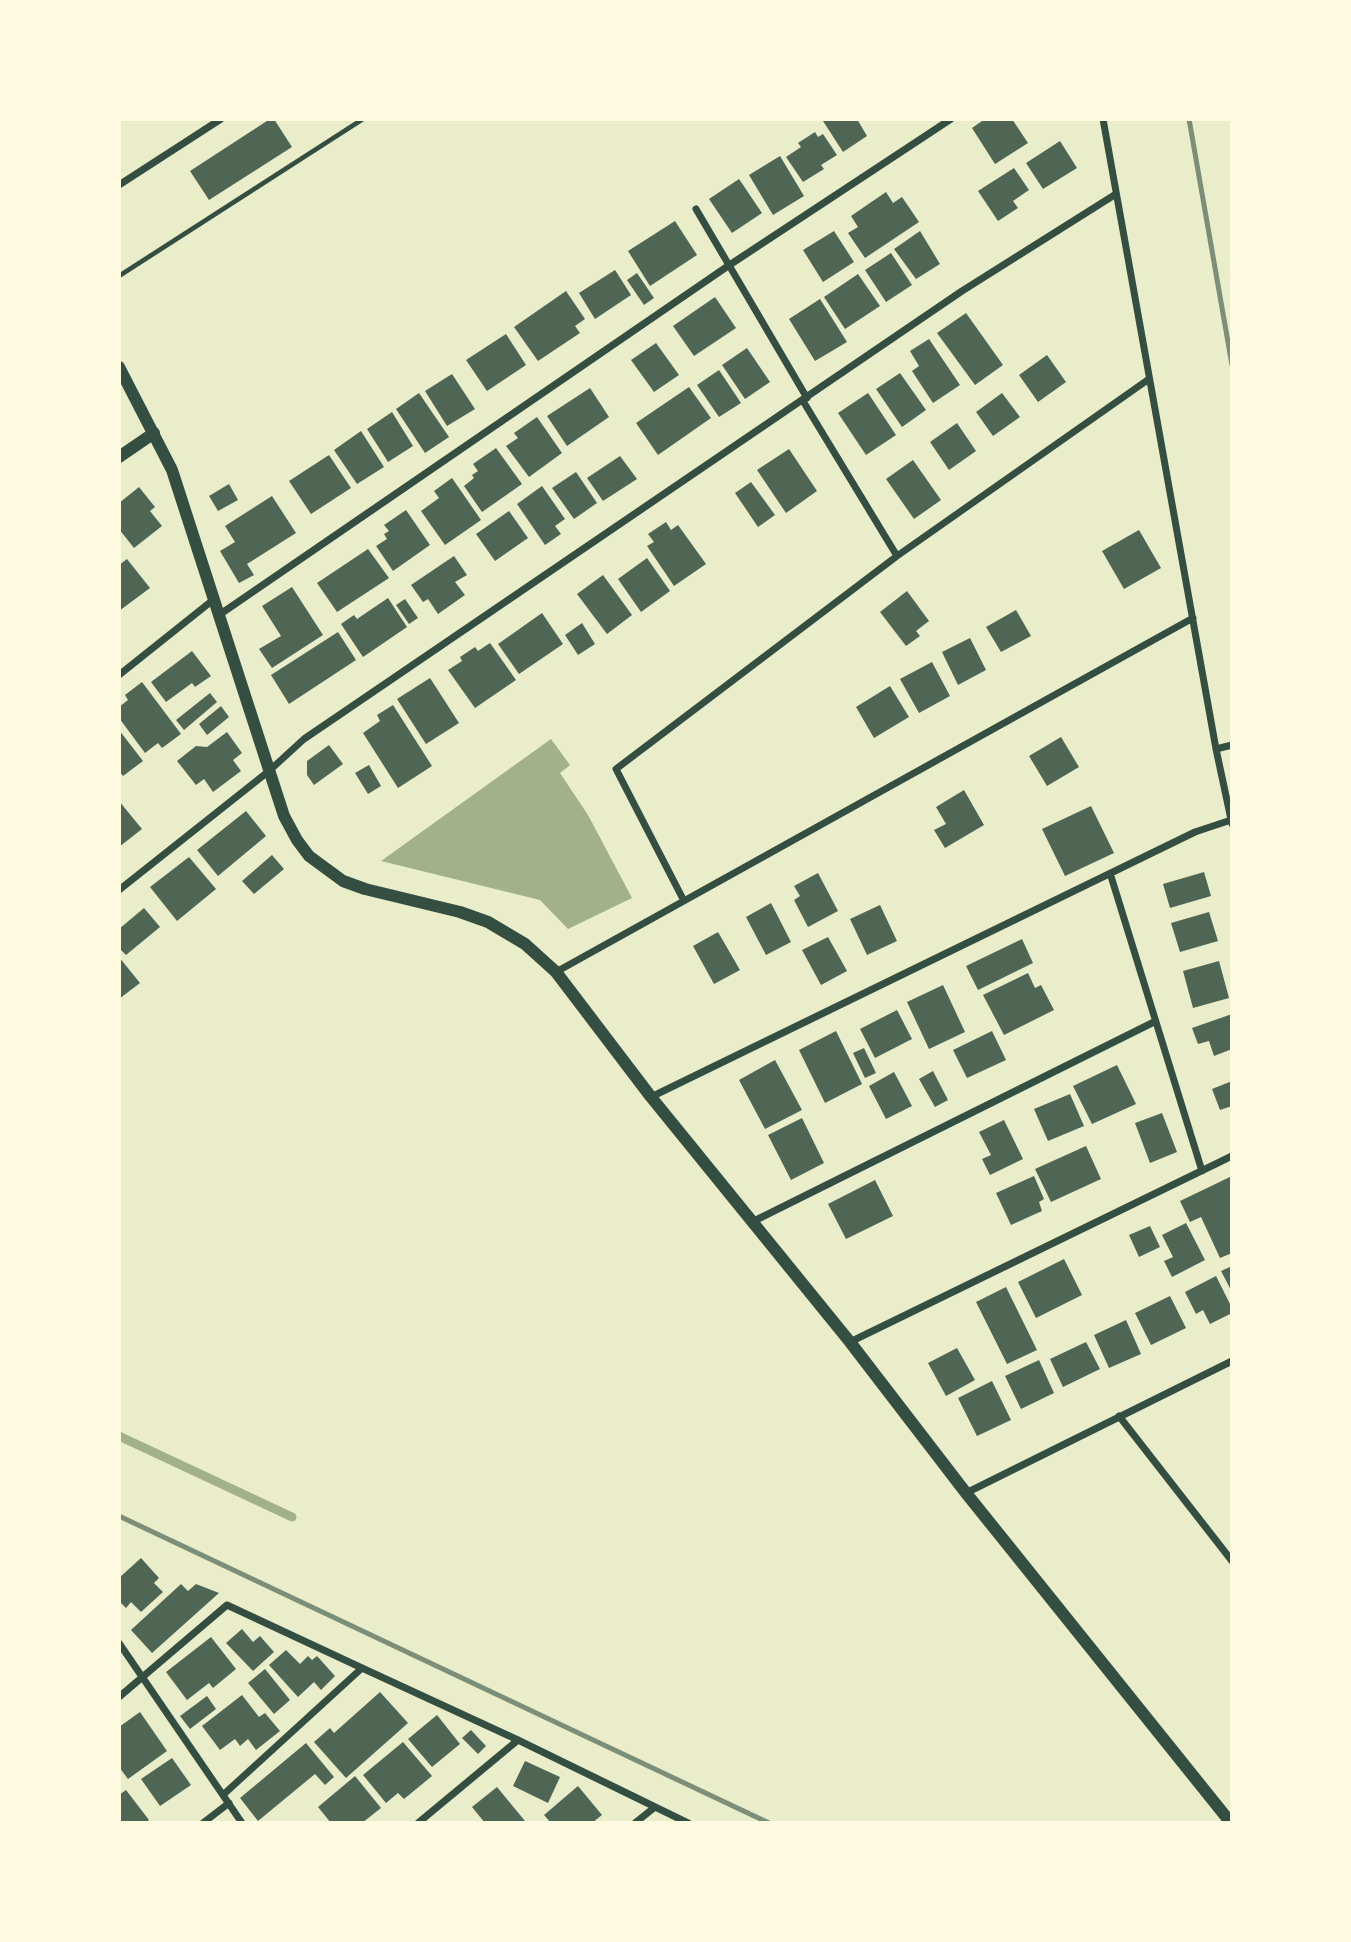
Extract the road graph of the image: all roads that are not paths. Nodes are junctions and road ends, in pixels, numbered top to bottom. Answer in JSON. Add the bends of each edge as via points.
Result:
{"nodes":[{"id":1,"x":220,"y":119,"type":"edge"},
{"id":2,"x":950,"y":119,"type":"edge"},
{"id":3,"x":1103,"y":119,"type":"edge"},
{"id":4,"x":119,"y":185,"type":"edge"},
{"id":5,"x":1116,"y":194,"type":"junction"},
{"id":6,"x":696,"y":209,"type":"dead end"},
{"id":7,"x":728,"y":266,"type":"junction"},
{"id":8,"x":119,"y":368,"type":"edge"},
{"id":9,"x":1149,"y":379,"type":"junction"},
{"id":10,"x":805,"y":399,"type":"junction"},
{"id":11,"x":154,"y":433,"type":"junction"},
{"id":12,"x":119,"y":457,"type":"edge"},
{"id":13,"x":897,"y":556,"type":"junction"},
{"id":14,"x":213,"y":600,"type":"junction"},
{"id":15,"x":219,"y":615,"type":"junction"},
{"id":16,"x":1193,"y":618,"type":"junction"},
{"id":17,"x":119,"y":675,"type":"edge"},
{"id":18,"x":1232,"y":745,"type":"edge"},
{"id":19,"x":1216,"y":749,"type":"junction"},
{"id":20,"x":269,"y":771,"type":"junction"},
{"id":21,"x":1232,"y":822,"type":"edge"},
{"id":22,"x":1110,"y":873,"type":"junction"},
{"id":23,"x":119,"y":890,"type":"edge"},
{"id":24,"x":684,"y":901,"type":"junction"},
{"id":25,"x":556,"y":972,"type":"junction"},
{"id":26,"x":1154,"y":1022,"type":"junction"},
{"id":27,"x":652,"y":1097,"type":"junction"},
{"id":28,"x":1232,"y":1156,"type":"edge"},
{"id":29,"x":1202,"y":1171,"type":"junction"},
{"id":30,"x":752,"y":1222,"type":"junction"},
{"id":31,"x":850,"y":1342,"type":"junction"},
{"id":32,"x":1232,"y":1360,"type":"edge"},
{"id":33,"x":1119,"y":1416,"type":"junction"},
{"id":34,"x":966,"y":1493,"type":"junction"},
{"id":35,"x":1232,"y":1561,"type":"edge"},
{"id":36,"x":119,"y":1643,"type":"edge"},
{"id":37,"x":362,"y":1668,"type":"junction"},
{"id":38,"x":144,"y":1678,"type":"junction"},
{"id":39,"x":119,"y":1697,"type":"edge"},
{"id":40,"x":518,"y":1740,"type":"junction"},
{"id":41,"x":224,"y":1794,"type":"junction"},
{"id":42,"x":229,"y":1803,"type":"junction"},
{"id":43,"x":655,"y":1807,"type":"junction"},
{"id":44,"x":203,"y":1823,"type":"edge"},
{"id":45,"x":242,"y":1823,"type":"edge"},
{"id":46,"x":418,"y":1823,"type":"edge"},
{"id":47,"x":635,"y":1823,"type":"edge"},
{"id":48,"x":688,"y":1823,"type":"edge"},
{"id":49,"x":1231,"y":1823,"type":"edge"}],
"edges":[{"from":1,"to":4,"type":"street"},
{"from":2,"to":7,"type":"street"},
{"from":3,"to":5,"type":"street"},
{"from":5,"to":9,"type":"street"},
{"from":5,"to":10,"type":"street"},
{"from":6,"to":7,"type":"street"},
{"from":7,"to":10,"type":"street"},
{"from":7,"to":15,"type":"street"},
{"from":8,"to":11,"type":"street"},
{"from":9,"to":13,"type":"street"},
{"from":9,"to":16,"type":"street"},
{"from":10,"to":13,"type":"street"},
{"from":10,"to":20,"type":"street","via":[[349,707]]},
{"from":11,"to":12,"type":"street"},
{"from":11,"to":14,"type":"street","via":[[189,517]]},
{"from":13,"to":24,"type":"street","via":[[615,769]]},
{"from":14,"to":15,"type":"street"},
{"from":14,"to":17,"type":"street"},
{"from":15,"to":20,"type":"street"},
{"from":16,"to":19,"type":"street"},
{"from":16,"to":24,"type":"street"},
{"from":18,"to":19,"type":"street"},
{"from":19,"to":21,"type":"street"},
{"from":20,"to":23,"type":"street"},
{"from":20,"to":25,"type":"street","via":[[296,840],[326,870],[365,890],[488,922],[525,944]]},
{"from":21,"to":22,"type":"street","via":[[1195,832]]},
{"from":22,"to":26,"type":"street"},
{"from":22,"to":27,"type":"street"},
{"from":24,"to":25,"type":"street"},
{"from":25,"to":27,"type":"street"},
{"from":26,"to":29,"type":"street"},
{"from":26,"to":30,"type":"street"},
{"from":27,"to":30,"type":"street"},
{"from":28,"to":29,"type":"street"},
{"from":29,"to":31,"type":"street"},
{"from":30,"to":31,"type":"street"},
{"from":31,"to":34,"type":"street"},
{"from":32,"to":33,"type":"street"},
{"from":33,"to":34,"type":"street"},
{"from":33,"to":35,"type":"street"},
{"from":34,"to":49,"type":"street"},
{"from":36,"to":38,"type":"street"},
{"from":37,"to":38,"type":"street","via":[[227,1605]]},
{"from":37,"to":40,"type":"street"},
{"from":37,"to":41,"type":"street"},
{"from":38,"to":39,"type":"street"},
{"from":38,"to":41,"type":"street"},
{"from":40,"to":43,"type":"street"},
{"from":40,"to":46,"type":"street"},
{"from":41,"to":42,"type":"street"},
{"from":42,"to":44,"type":"street"},
{"from":42,"to":45,"type":"street"},
{"from":43,"to":47,"type":"street"},
{"from":43,"to":48,"type":"street"}]}
